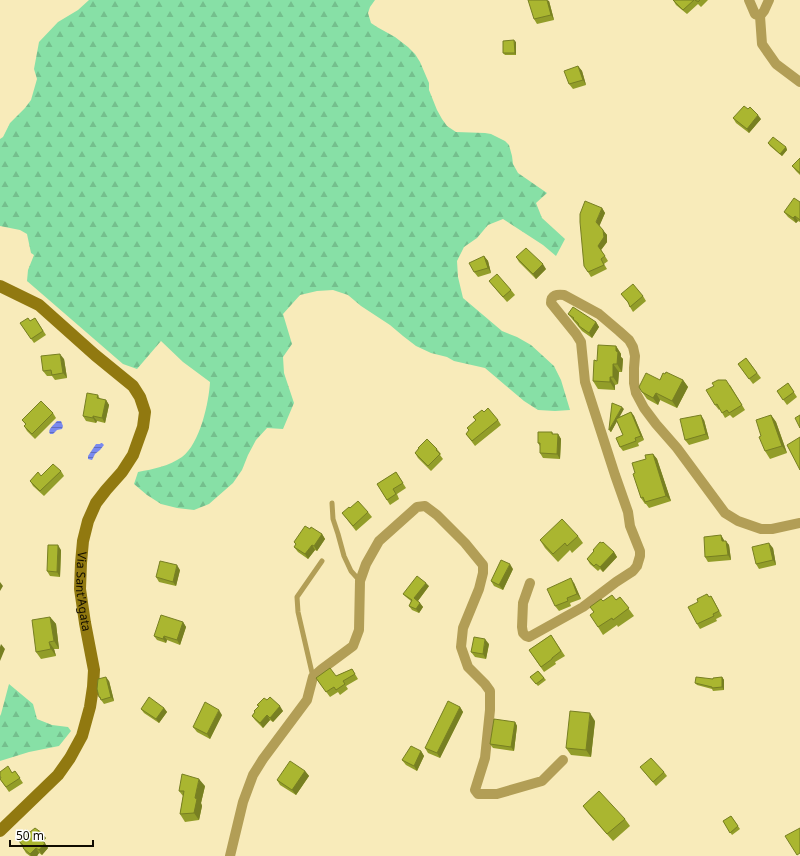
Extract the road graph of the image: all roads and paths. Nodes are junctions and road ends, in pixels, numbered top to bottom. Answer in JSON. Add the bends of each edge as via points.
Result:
{"nodes":[{"id":1,"x":749,"y":0,"type":"edge"},
{"id":2,"x":769,"y":0,"type":"edge"},
{"id":3,"x":760,"y":16,"type":"junction"},
{"id":4,"x":800,"y":82,"type":"edge"},
{"id":5,"x":0,"y":286,"type":"edge"},
{"id":6,"x":332,"y":503,"type":"dead end"},
{"id":7,"x":800,"y":522,"type":"edge"},
{"id":8,"x":322,"y":561,"type":"dead end"},
{"id":9,"x":360,"y":581,"type":"junction"},
{"id":10,"x":530,"y":583,"type":"dead end"},
{"id":11,"x":313,"y":676,"type":"junction"},
{"id":12,"x":563,"y":760,"type":"dead end"},
{"id":13,"x":0,"y":831,"type":"edge"},
{"id":14,"x":230,"y":856,"type":"edge"}],
"edges":[{"from":1,"to":3,"type":"street","via":[[755,14]]},
{"from":2,"to":3,"type":"street"},
{"from":3,"to":4,"type":"street","via":[[762,44],[776,64]]},
{"from":5,"to":13,"type":"street","name":"Via Sant'Agata","via":[[39,305],[133,386],[145,412],[143,427],[133,454],[122,472],[96,503],[83,541],[80,589],[94,670],[90,706],[82,736],[58,775]]},
{"from":6,"to":9,"type":"lane","via":[[333,519],[344,556]]},
{"from":7,"to":10,"type":"street","via":[[772,530],[761,529],[738,521],[725,512],[642,404],[636,393],[635,356],[628,340],[599,314],[559,294],[551,298],[551,303],[581,342],[585,382],[640,556],[633,571],[583,607],[529,637],[523,633],[522,627],[523,602]]},
{"from":8,"to":11,"type":"lane","via":[[297,597]]},
{"from":9,"to":11,"type":"street","via":[[358,630],[353,646]]},
{"from":9,"to":12,"type":"street","via":[[379,541],[417,507],[425,506],[437,515],[483,565],[479,589],[463,628],[461,647],[468,667],[490,691],[485,758],[475,790],[478,794],[497,794],[542,781]]},
{"from":11,"to":14,"type":"street","via":[[307,700],[253,775],[243,802]]}]}
